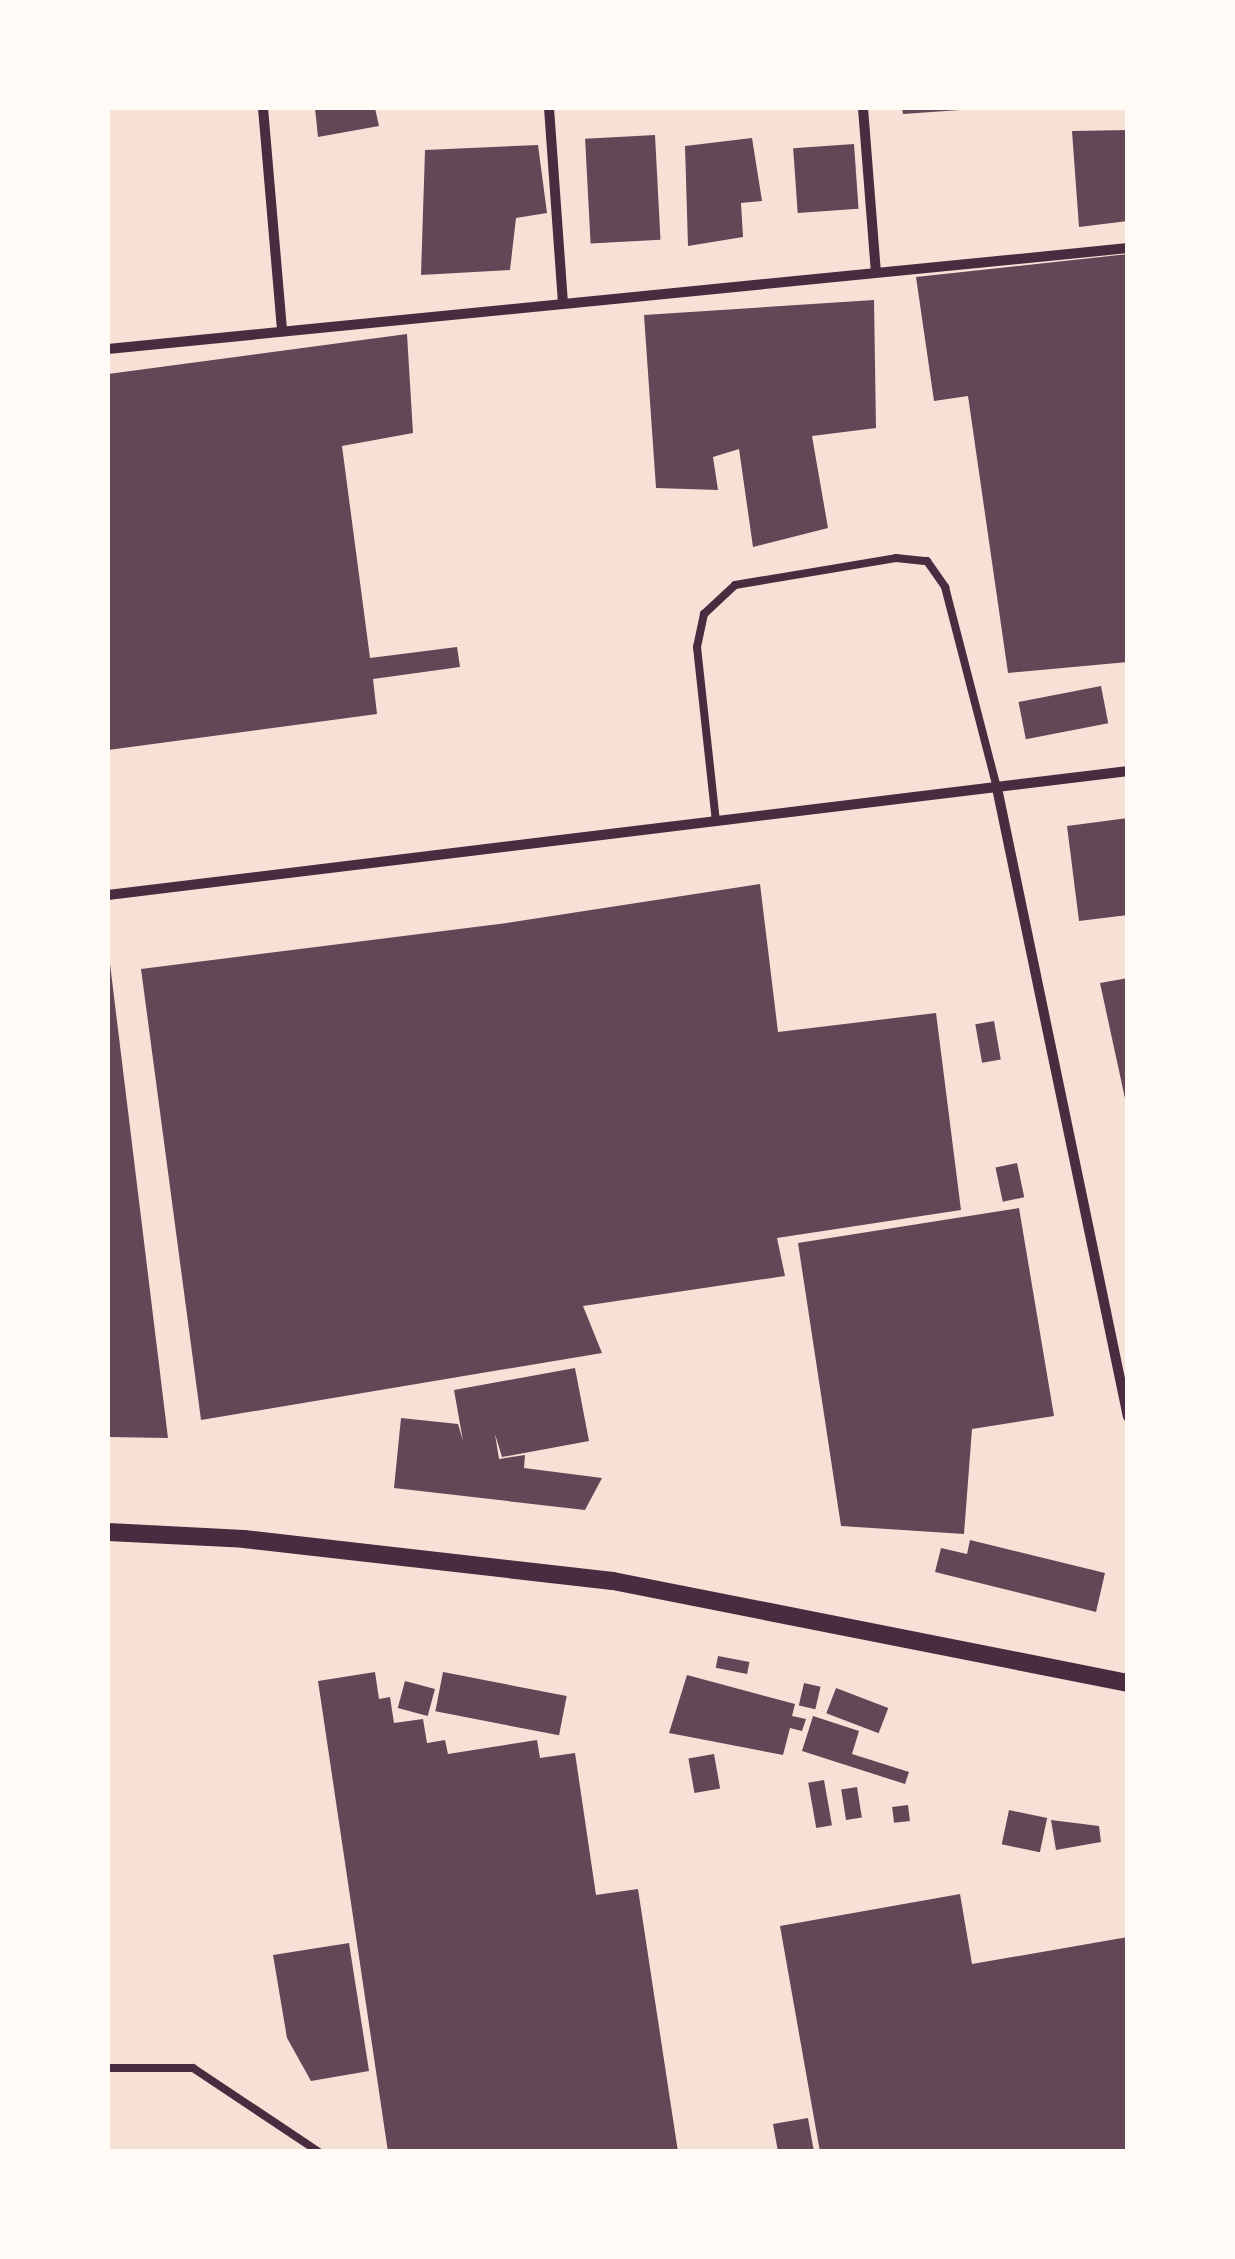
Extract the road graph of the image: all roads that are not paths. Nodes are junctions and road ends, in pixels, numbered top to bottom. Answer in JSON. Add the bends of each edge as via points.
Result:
{"nodes":[{"id":1,"x":264,"y":108,"type":"edge"},
{"id":2,"x":549,"y":108,"type":"edge"},
{"id":3,"x":863,"y":108,"type":"edge"},
{"id":4,"x":1128,"y":248,"type":"edge"},
{"id":5,"x":876,"y":272,"type":"junction"},
{"id":6,"x":563,"y":304,"type":"junction"},
{"id":7,"x":282,"y":331,"type":"junction"},
{"id":8,"x":108,"y":349,"type":"edge"},
{"id":9,"x":1128,"y":771,"type":"edge"},
{"id":10,"x":997,"y":788,"type":"junction"},
{"id":11,"x":716,"y":822,"type":"junction"},
{"id":12,"x":108,"y":894,"type":"edge"},
{"id":13,"x":1128,"y":1417,"type":"edge"},
{"id":14,"x":108,"y":1532,"type":"edge"},
{"id":15,"x":1128,"y":1683,"type":"edge"},
{"id":16,"x":108,"y":2068,"type":"edge"},
{"id":17,"x":319,"y":2152,"type":"edge"}],
"edges":[{"from":1,"to":7,"type":"street"},
{"from":2,"to":6,"type":"street"},
{"from":3,"to":5,"type":"street"},
{"from":4,"to":5,"type":"street"},
{"from":5,"to":6,"type":"street"},
{"from":6,"to":7,"type":"street"},
{"from":7,"to":8,"type":"street"},
{"from":9,"to":10,"type":"street"},
{"from":10,"to":11,"type":"street"},
{"from":10,"to":11,"type":"lane","via":[[945,587],[927,561],[896,558],[735,585],[704,614],[696,648]]},
{"from":10,"to":13,"type":"street"},
{"from":11,"to":12,"type":"street"},
{"from":14,"to":15,"type":"street","via":[[244,1539],[613,1580]]},
{"from":16,"to":17,"type":"lane","via":[[193,2068]]}]}
